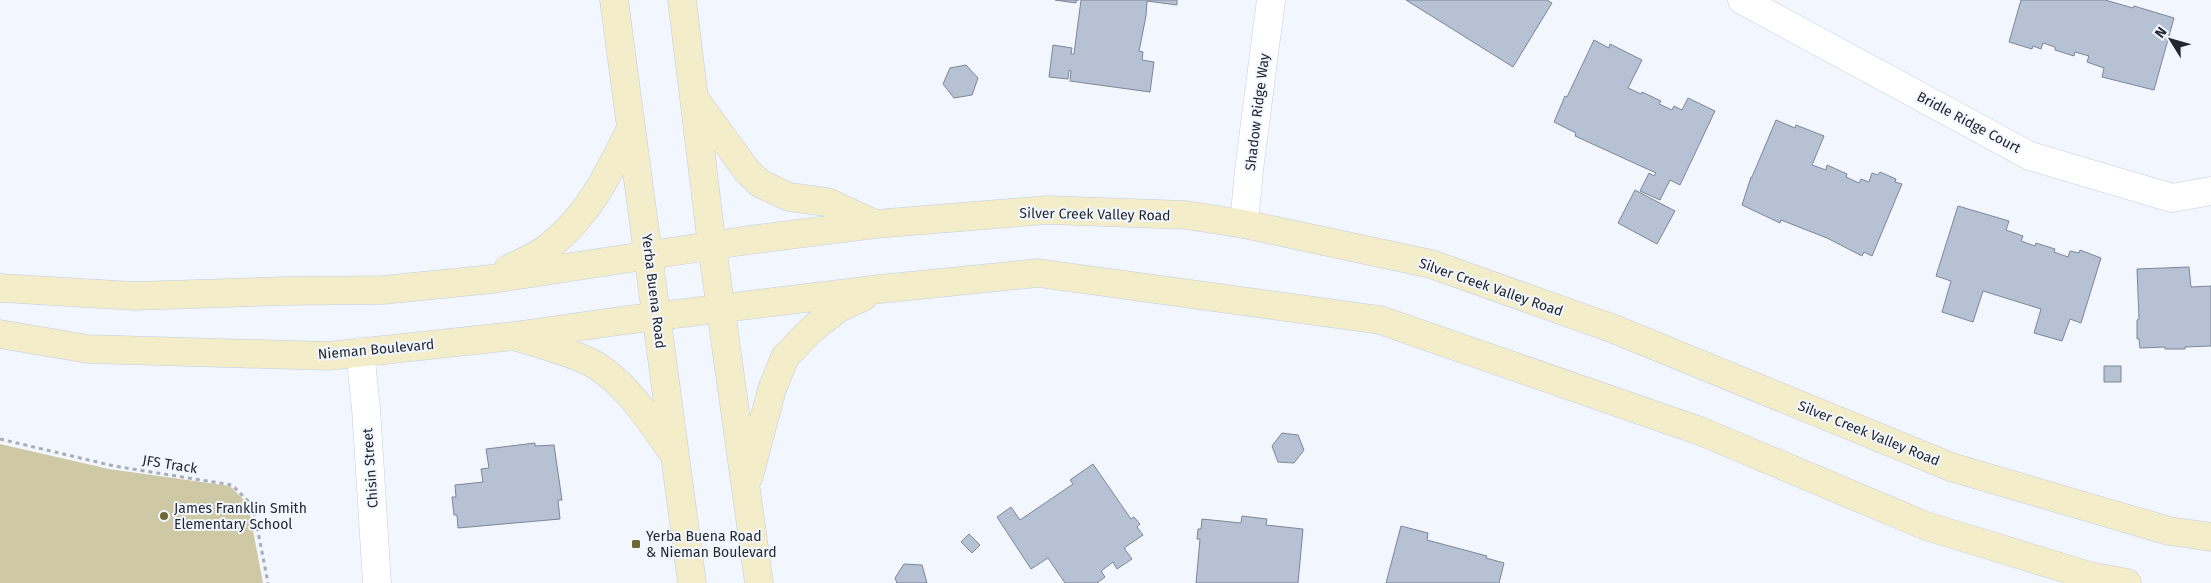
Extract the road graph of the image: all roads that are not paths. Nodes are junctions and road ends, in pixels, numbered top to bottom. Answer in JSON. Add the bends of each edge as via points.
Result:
{"nodes":[{"id":1,"x":614,"y":0,"type":"edge"},
{"id":2,"x":682,"y":0,"type":"edge"},
{"id":3,"x":1271,"y":0,"type":"edge"},
{"id":4,"x":1742,"y":0,"type":"edge"},
{"id":5,"x":695,"y":100,"type":"junction"},
{"id":6,"x":631,"y":128,"type":"junction"},
{"id":7,"x":2211,"y":191,"type":"edge"},
{"id":8,"x":875,"y":224,"type":"junction"},
{"id":9,"x":1244,"y":224,"type":"junction"},
{"id":10,"x":712,"y":246,"type":"junction"},
{"id":11,"x":649,"y":255,"type":"junction"},
{"id":12,"x":492,"y":279,"type":"junction"},
{"id":13,"x":0,"y":288,"type":"edge"},
{"id":14,"x":880,"y":289,"type":"junction"},
{"id":15,"x":721,"y":308,"type":"junction"},
{"id":16,"x":657,"y":316,"type":"junction"},
{"id":17,"x":0,"y":334,"type":"edge"},
{"id":18,"x":514,"y":336,"type":"junction"},
{"id":19,"x":360,"y":352,"type":"junction"},
{"id":20,"x":677,"y":458,"type":"junction"},
{"id":21,"x":746,"y":487,"type":"junction"},
{"id":22,"x":2211,"y":537,"type":"edge"},
{"id":23,"x":377,"y":583,"type":"edge"},
{"id":24,"x":692,"y":583,"type":"edge"},
{"id":25,"x":759,"y":583,"type":"edge"},
{"id":26,"x":2126,"y":583,"type":"edge"}],
"edges":[{"from":1,"to":6,"type":"main road","name":"Yerba Buena Road"},
{"from":2,"to":5,"type":"main road"},
{"from":3,"to":9,"type":"street","name":"Shadow Ridge Way"},
{"from":4,"to":7,"type":"street","name":"Bridle Ridge Court","via":[[2030,156],[2172,198]]},
{"from":5,"to":8,"type":"main road","via":[[747,171],[761,184],[789,197],[827,202]]},
{"from":5,"to":10,"type":"main road"},
{"from":6,"to":11,"type":"main road","name":"Yerba Buena Road"},
{"from":6,"to":12,"type":"main road","via":[[600,189],[584,212],[550,246]]},
{"from":8,"to":9,"type":"main road","name":"Silver Creek Valley Road","via":[[1047,210],[1186,216]]},
{"from":8,"to":10,"type":"main road","name":"Silver Creek Valley Road"},
{"from":9,"to":22,"type":"main road","name":"Silver Creek Valley Road","via":[[1431,264],[1614,329],[1951,467],[2169,531]]},
{"from":10,"to":11,"type":"main road","name":"Silver Creek Valley Road"},
{"from":10,"to":15,"type":"main road"},
{"from":11,"to":12,"type":"main road"},
{"from":11,"to":16,"type":"main road","name":"Yerba Buena Road"},
{"from":12,"to":13,"type":"main road","via":[[383,290],[135,296]]},
{"from":14,"to":15,"type":"main road"},
{"from":14,"to":21,"type":"main road","via":[[839,308],[812,329],[785,357],[772,389]]},
{"from":14,"to":26,"type":"main road","via":[[1038,273],[1380,320],[1700,431],[1926,526],[2090,576]]},
{"from":15,"to":16,"type":"main road","name":"Nieman Boulevard"},
{"from":15,"to":21,"type":"main road"},
{"from":16,"to":18,"type":"main road","name":"Nieman Boulevard"},
{"from":16,"to":20,"type":"main road","name":"Yerba Buena Road"},
{"from":17,"to":19,"type":"main road","name":"Nieman Boulevard","via":[[88,349],[328,356]]},
{"from":18,"to":19,"type":"main road","name":"Nieman Boulevard"},
{"from":18,"to":20,"type":"main road","via":[[596,365],[632,396]]},
{"from":19,"to":23,"type":"street","name":"Chisin Street"},
{"from":20,"to":24,"type":"main road","name":"Yerba Buena Road"},
{"from":21,"to":25,"type":"main road"}]}
